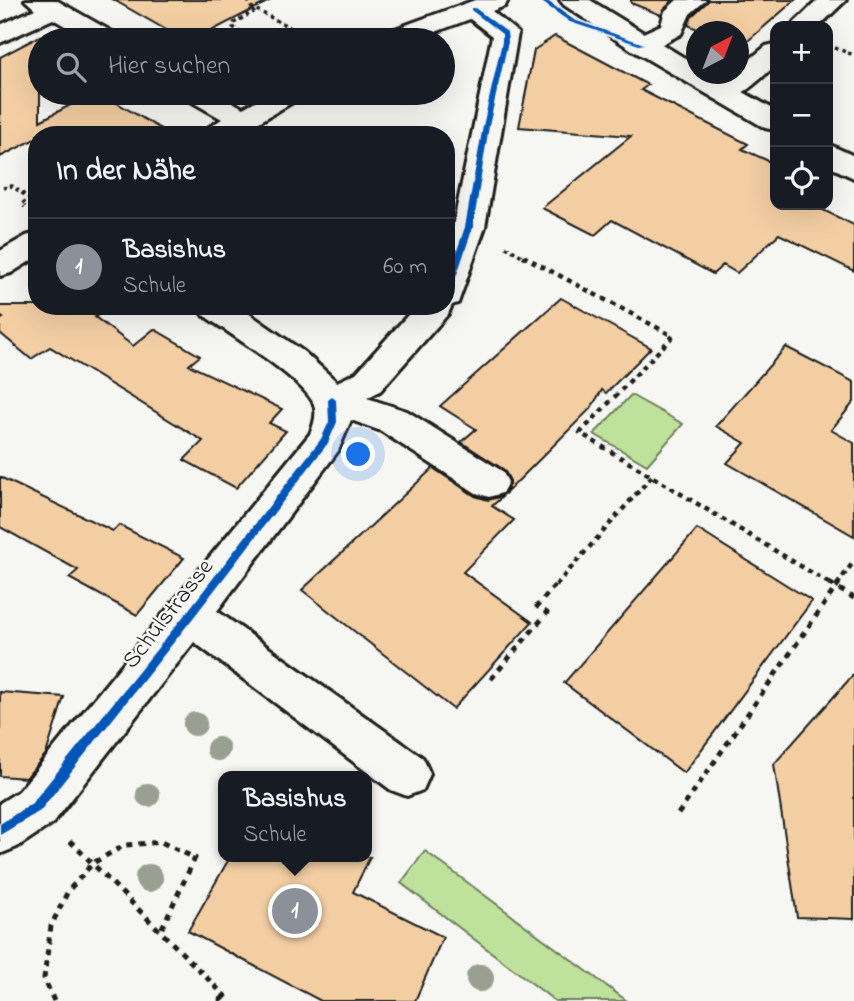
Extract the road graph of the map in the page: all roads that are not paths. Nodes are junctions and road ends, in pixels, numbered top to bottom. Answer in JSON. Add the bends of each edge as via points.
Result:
{"nodes":[{"id":1,"x":573,"y":0,"type":"edge"},
{"id":2,"x":692,"y":0,"type":"edge"},
{"id":3,"x":713,"y":0,"type":"edge"},
{"id":4,"x":833,"y":0,"type":"edge"},
{"id":5,"x":486,"y":4,"type":"edge"},
{"id":6,"x":46,"y":5,"type":"edge"},
{"id":7,"x":810,"y":21,"type":"edge"},
{"id":8,"x":86,"y":28,"type":"edge"},
{"id":9,"x":422,"y":28,"type":"edge"},
{"id":10,"x":672,"y":29,"type":"junction"},
{"id":11,"x":0,"y":35,"type":"edge"},
{"id":12,"x":641,"y":44,"type":"junction"},
{"id":13,"x":770,"y":57,"type":"edge"},
{"id":14,"x":724,"y":92,"type":"junction"},
{"id":15,"x":218,"y":105,"type":"edge"},
{"id":16,"x":267,"y":105,"type":"edge"},
{"id":17,"x":242,"y":119,"type":"junction"},
{"id":18,"x":770,"y":119,"type":"edge"},
{"id":19,"x":231,"y":126,"type":"edge"},
{"id":20,"x":833,"y":156,"type":"edge"},
{"id":21,"x":854,"y":169,"type":"edge"},
{"id":22,"x":28,"y":248,"type":"edge"},
{"id":23,"x":0,"y":265,"type":"edge"},
{"id":24,"x":455,"y":267,"type":"edge"},
{"id":25,"x":227,"y":315,"type":"edge"},
{"id":26,"x":428,"y":315,"type":"edge"},
{"id":27,"x":332,"y":400,"type":"junction"},
{"id":28,"x":489,"y":482,"type":"dead end"},
{"id":29,"x":190,"y":615,"type":"junction"},
{"id":30,"x":407,"y":774,"type":"dead end"},
{"id":31,"x":0,"y":830,"type":"edge"}],
"edges":[{"from":1,"to":12,"type":"street"},
{"from":2,"to":10,"type":"street","via":[[678,11]]},
{"from":3,"to":10,"type":"street"},
{"from":4,"to":7,"type":"street"},
{"from":5,"to":9,"type":"street"},
{"from":5,"to":24,"type":"street","via":[[505,33],[505,42],[468,227]]},
{"from":6,"to":8,"type":"street"},
{"from":6,"to":11,"type":"street"},
{"from":10,"to":12,"type":"street"},
{"from":12,"to":14,"type":"street"},
{"from":13,"to":14,"type":"street"},
{"from":14,"to":18,"type":"street"},
{"from":15,"to":17,"type":"street"},
{"from":16,"to":17,"type":"street"},
{"from":17,"to":19,"type":"street"},
{"from":20,"to":21,"type":"street"},
{"from":22,"to":23,"type":"street"},
{"from":25,"to":27,"type":"street","via":[[301,368]]},
{"from":26,"to":27,"type":"street","via":[[368,382]]},
{"from":27,"to":28,"type":"street","via":[[394,421]]},
{"from":27,"to":29,"type":"street","name":"Schulstrasse","via":[[333,422],[325,441]]},
{"from":29,"to":30,"type":"street"},
{"from":29,"to":31,"type":"street","name":"Schulstrasse","via":[[36,807]]}]}
